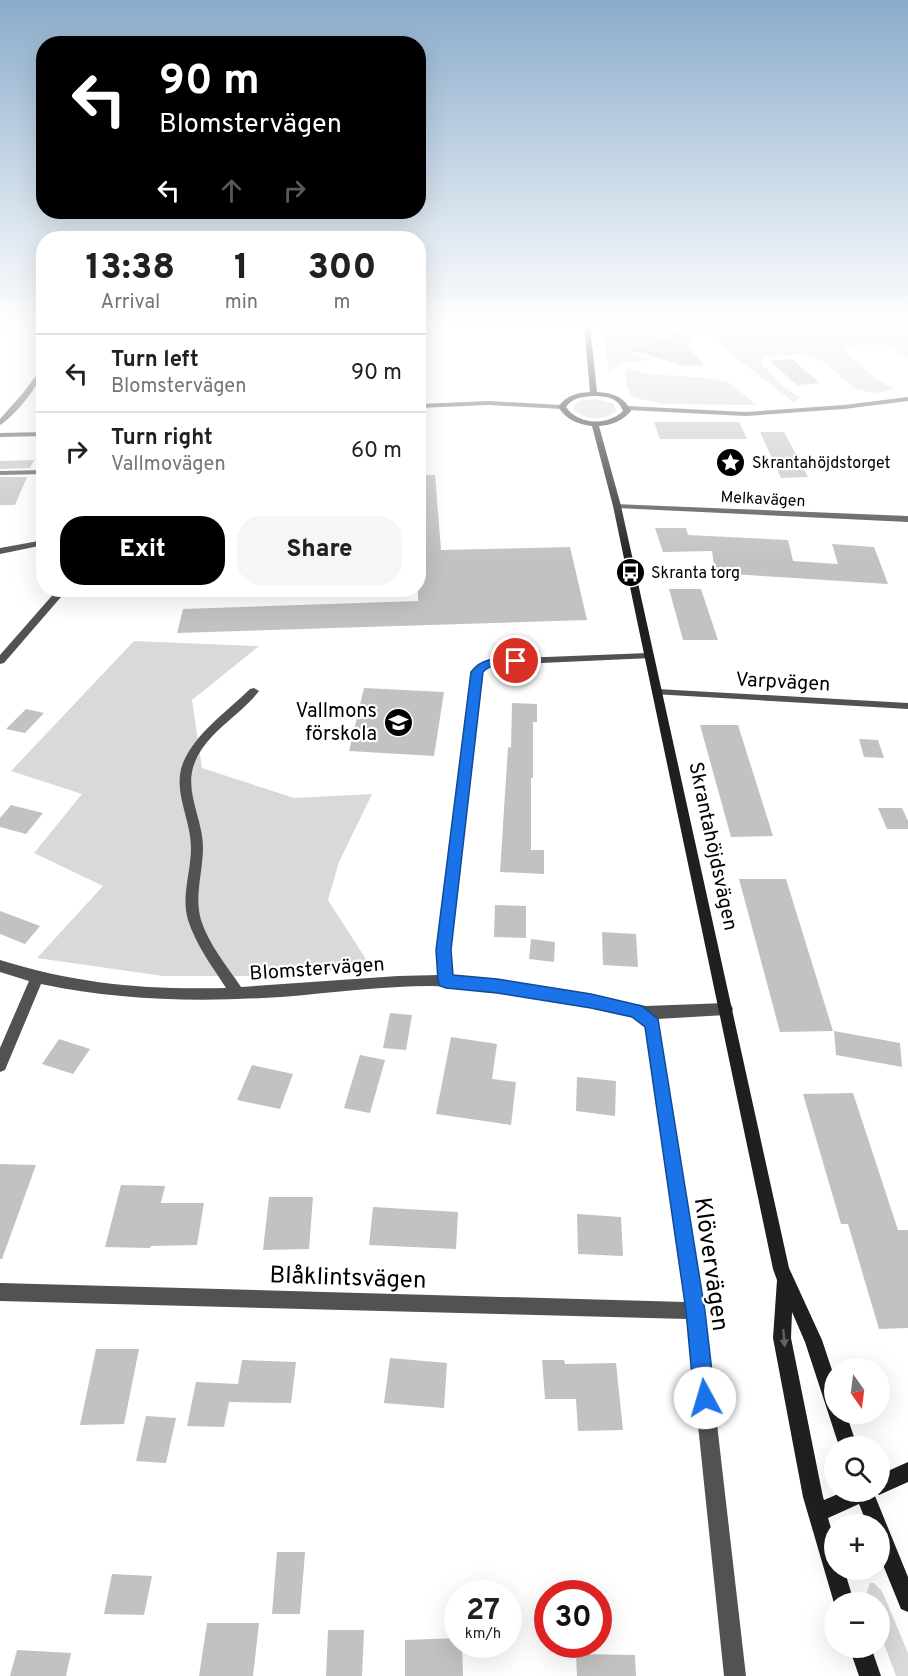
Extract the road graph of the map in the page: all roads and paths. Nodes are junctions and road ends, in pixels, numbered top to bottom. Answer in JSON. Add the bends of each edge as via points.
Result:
{"nodes":[{"id":1,"x":18,"y":403,"type":"edge"},
{"id":2,"x":484,"y":403,"type":"edge"},
{"id":3,"x":493,"y":403,"type":"edge"},
{"id":4,"x":566,"y":403,"type":"edge"},
{"id":5,"x":622,"y":403,"type":"edge"},
{"id":6,"x":874,"y":403,"type":"edge"},
{"id":7,"x":426,"y":406,"type":"edge"},
{"id":8,"x":562,"y":407,"type":"junction"},
{"id":9,"x":627,"y":408,"type":"junction"},
{"id":10,"x":0,"y":423,"type":"edge"},
{"id":11,"x":595,"y":423,"type":"junction"},
{"id":12,"x":36,"y":434,"type":"edge"},
{"id":13,"x":0,"y":435,"type":"edge"},
{"id":14,"x":36,"y":472,"type":"edge"},
{"id":15,"x":0,"y":473,"type":"edge"},
{"id":16,"x":617,"y":506,"type":"junction"},
{"id":17,"x":908,"y":519,"type":"edge"},
{"id":18,"x":36,"y":544,"type":"edge"},
{"id":19,"x":0,"y":551,"type":"edge"},
{"id":20,"x":56,"y":597,"type":"edge"},
{"id":21,"x":648,"y":656,"type":"junction"},
{"id":22,"x":0,"y":661,"type":"edge"},
{"id":23,"x":254,"y":691,"type":"dead end"},
{"id":24,"x":657,"y":692,"type":"junction"},
{"id":25,"x":908,"y":706,"type":"edge"},
{"id":26,"x":0,"y":966,"type":"edge"},
{"id":27,"x":37,"y":978,"type":"junction"},
{"id":28,"x":446,"y":981,"type":"junction"},
{"id":29,"x":237,"y":993,"type":"junction"},
{"id":30,"x":726,"y":1009,"type":"junction"},
{"id":31,"x":637,"y":1011,"type":"junction"},
{"id":32,"x":0,"y":1065,"type":"edge"},
{"id":33,"x":784,"y":1280,"type":"junction"},
{"id":34,"x":0,"y":1292,"type":"edge"},
{"id":35,"x":695,"y":1311,"type":"junction"},
{"id":36,"x":824,"y":1374,"type":"edge"},
{"id":37,"x":908,"y":1472,"type":"edge"},
{"id":38,"x":890,"y":1480,"type":"edge"},
{"id":39,"x":841,"y":1502,"type":"edge"},
{"id":40,"x":817,"y":1513,"type":"junction"},
{"id":41,"x":890,"y":1557,"type":"edge"},
{"id":42,"x":841,"y":1592,"type":"edge"},
{"id":43,"x":908,"y":1602,"type":"edge"},
{"id":44,"x":864,"y":1658,"type":"edge"},
{"id":45,"x":735,"y":1676,"type":"edge"},
{"id":46,"x":870,"y":1676,"type":"edge"}],
"edges":[{"from":1,"to":10,"type":"street"},
{"from":2,"to":7,"type":"street"},
{"from":3,"to":8,"type":"street"},
{"from":4,"to":8,"type":"street"},
{"from":5,"to":9,"type":"street"},
{"from":6,"to":9,"type":"street","via":[[746,414]]},
{"from":8,"to":11,"type":"street","via":[[574,418]]},
{"from":9,"to":11,"type":"street","via":[[619,419]]},
{"from":11,"to":16,"type":"street","name":"Skrantahöjdsvägen"},
{"from":12,"to":13,"type":"street"},
{"from":14,"to":15,"type":"street"},
{"from":16,"to":17,"type":"street","name":"Melkavägen"},
{"from":16,"to":21,"type":"street","name":"Skrantahöjdsvägen"},
{"from":18,"to":19,"type":"street"},
{"from":20,"to":22,"type":"street"},
{"from":21,"to":24,"type":"street","name":"Skrantahöjdsvägen"},
{"from":21,"to":28,"type":"street","via":[[495,662],[477,672],[444,950]]},
{"from":23,"to":29,"type":"street","via":[[207,736],[190,760],[185,791],[197,848],[192,892],[195,922]]},
{"from":24,"to":25,"type":"street","name":"Varpvägen"},
{"from":24,"to":30,"type":"street","name":"Skrantahöjdsvägen"},
{"from":26,"to":27,"type":"street","name":"Blomstervägen"},
{"from":27,"to":29,"type":"street","name":"Blomstervägen","via":[[146,993]]},
{"from":27,"to":32,"type":"street"},
{"from":28,"to":29,"type":"street","name":"Blomstervägen"},
{"from":28,"to":31,"type":"street","name":"Blomstervägen"},
{"from":30,"to":31,"type":"street","name":"Blomstervägen"},
{"from":30,"to":33,"type":"street","name":"Skrantahöjdsvägen"},
{"from":31,"to":35,"type":"street","name":"Klövervägen","via":[[652,1023]]},
{"from":33,"to":36,"type":"street","name":"Skrantahöjdsvägen","via":[[813,1340]]},
{"from":33,"to":40,"type":"street","name":"Skrantahöjdsvägen","one_way":true,"via":[[782,1338]]},
{"from":34,"to":35,"type":"street","name":"Blåklintsvägen"},
{"from":35,"to":45,"type":"street","name":"Klövervägen"},
{"from":37,"to":38,"type":"street"},
{"from":39,"to":40,"type":"street"},
{"from":40,"to":42,"type":"street","name":"Skrantahöjdsvägen"},
{"from":41,"to":43,"type":"street"},
{"from":44,"to":46,"type":"street"}]}
